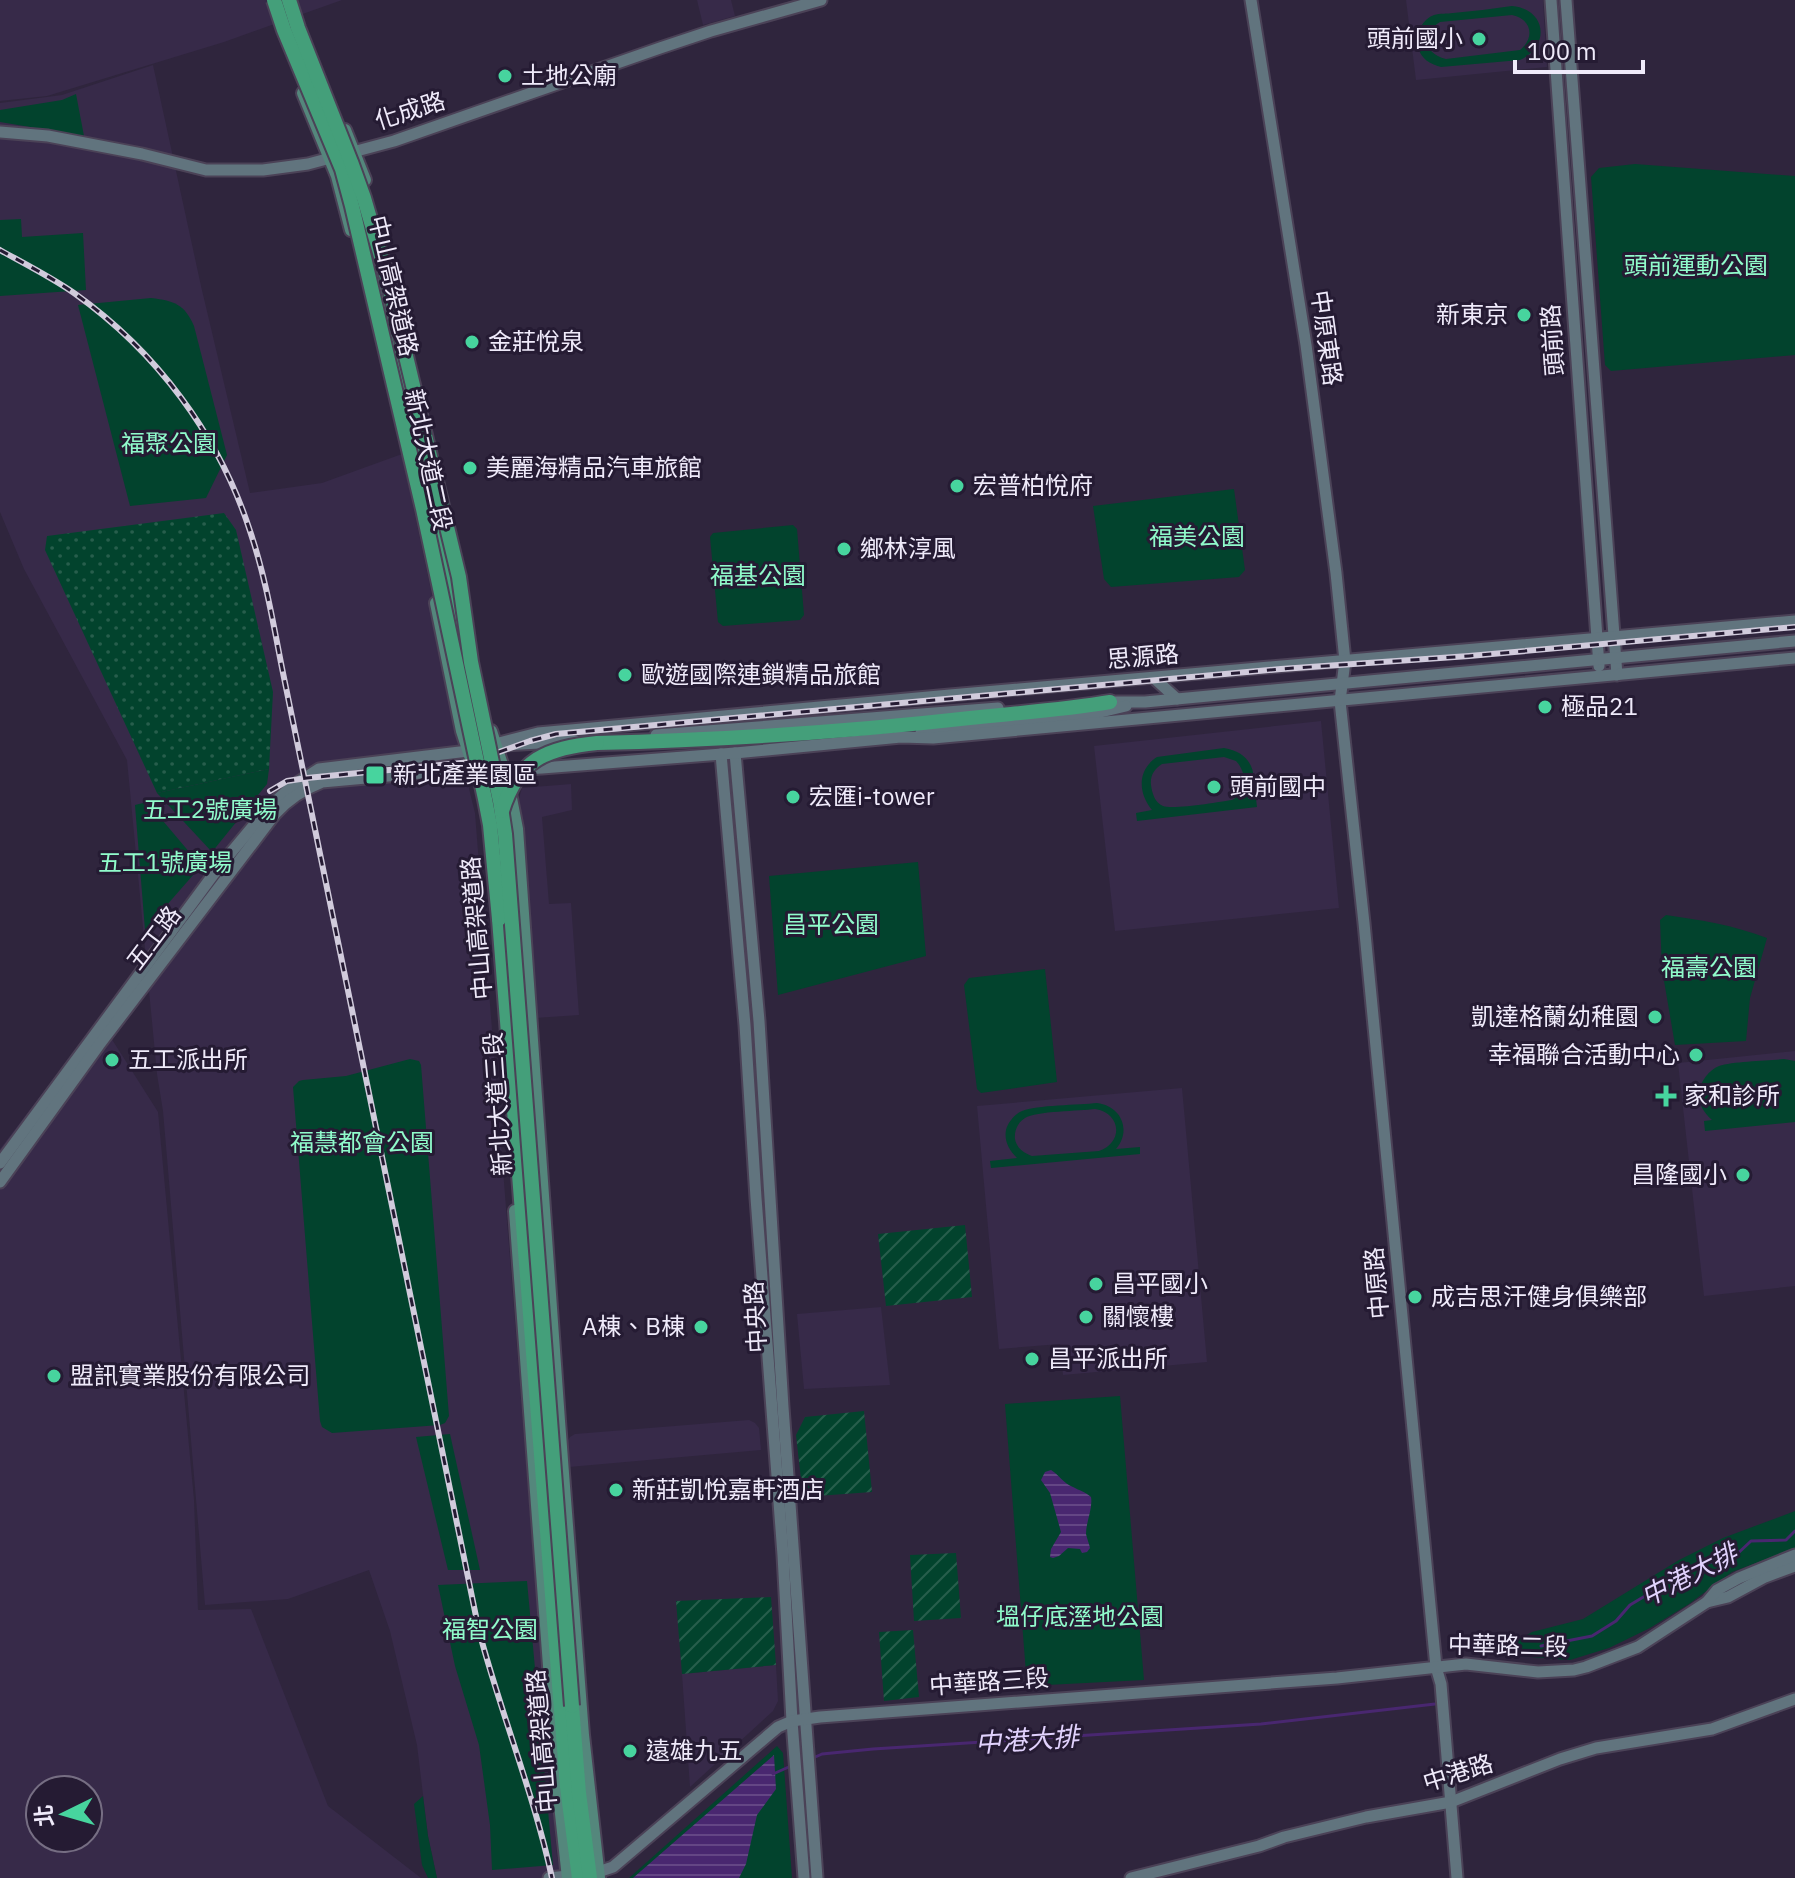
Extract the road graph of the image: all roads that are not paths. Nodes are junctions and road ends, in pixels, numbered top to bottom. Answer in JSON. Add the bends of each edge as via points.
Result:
{"nodes":[{"id":1,"x":268,"y":0,"type":"edge"},
{"id":2,"x":274,"y":0,"type":"edge"},
{"id":3,"x":289,"y":0,"type":"edge"},
{"id":4,"x":821,"y":0,"type":"edge"},
{"id":5,"x":1251,"y":0,"type":"edge"},
{"id":6,"x":1551,"y":0,"type":"edge"},
{"id":7,"x":1566,"y":0,"type":"edge"},
{"id":8,"x":319,"y":72,"type":"joint"},
{"id":9,"x":0,"y":132,"type":"edge"},
{"id":10,"x":355,"y":152,"type":"junction"},
{"id":11,"x":330,"y":159,"type":"junction"},
{"id":12,"x":342,"y":169,"type":"junction"},
{"id":13,"x":1795,"y":621,"type":"edge"},
{"id":14,"x":1614,"y":638,"type":"junction"},
{"id":15,"x":1597,"y":639,"type":"junction"},
{"id":16,"x":1795,"y":641,"type":"edge"},
{"id":17,"x":1615,"y":658,"type":"junction"},
{"id":18,"x":1795,"y":658,"type":"edge"},
{"id":19,"x":1598,"y":660,"type":"junction"},
{"id":20,"x":1345,"y":661,"type":"junction"},
{"id":21,"x":1617,"y":675,"type":"junction"},
{"id":22,"x":1599,"y":677,"type":"junction"},
{"id":23,"x":1154,"y":678,"type":"junction"},
{"id":24,"x":1343,"y":684,"type":"junction"},
{"id":25,"x":1177,"y":699,"type":"junction"},
{"id":26,"x":1340,"y":701,"type":"junction"},
{"id":27,"x":1110,"y":702,"type":"junction"},
{"id":28,"x":1145,"y":702,"type":"junction"},
{"id":29,"x":901,"y":737,"type":"junction"},
{"id":30,"x":496,"y":745,"type":"junction"},
{"id":31,"x":473,"y":750,"type":"junction"},
{"id":32,"x":735,"y":753,"type":"junction"},
{"id":33,"x":721,"y":754,"type":"junction"},
{"id":34,"x":504,"y":769,"type":"junction"},
{"id":35,"x":481,"y":770,"type":"junction"},
{"id":36,"x":499,"y":919,"type":"junction"},
{"id":37,"x":0,"y":1163,"type":"edge"},
{"id":38,"x":0,"y":1182,"type":"edge"},
{"id":39,"x":1795,"y":1555,"type":"edge"},
{"id":40,"x":1795,"y":1566,"type":"edge"},
{"id":41,"x":1707,"y":1602,"type":"junction"},
{"id":42,"x":1436,"y":1667,"type":"junction"},
{"id":43,"x":1795,"y":1699,"type":"edge"},
{"id":44,"x":806,"y":1719,"type":"junction"},
{"id":45,"x":792,"y":1721,"type":"junction"},
{"id":46,"x":1451,"y":1802,"type":"junction"},
{"id":47,"x":584,"y":1877,"type":"edge"},
{"id":48,"x":549,"y":1878,"type":"edge"},
{"id":49,"x":804,"y":1878,"type":"edge"},
{"id":50,"x":817,"y":1878,"type":"edge"},
{"id":51,"x":1131,"y":1878,"type":"edge"},
{"id":52,"x":1457,"y":1878,"type":"edge"}],
"edges":[{"from":1,"to":11,"type":"main road","name":"新北大道二段"},
{"from":2,"to":12,"type":"highway","name":"中山高架道路","bridge":true},
{"from":3,"to":8,"type":"highway","via":[[297,36]]},
{"from":3,"to":47,"type":"highway","name":"中山高架道路","bridge":true,"via":[[356,174],[387,277],[459,577],[500,801]]},
{"from":4,"to":10,"type":"street","name":"化成路","via":[[711,31]]},
{"from":5,"to":20,"type":"street","name":"中原東路","via":[[1306,345]]},
{"from":6,"to":15,"type":"street","name":"頭前路"},
{"from":7,"to":14,"type":"street","name":"頭前路"},
{"from":8,"to":10,"type":"main road","name":"新北大道二段"},
{"from":9,"to":11,"type":"street","name":"化成路","via":[[48,136],[206,170],[263,170]]},
{"from":10,"to":11,"type":"street","name":"化成路"},
{"from":10,"to":30,"type":"main road","name":"新北大道二段","via":[[380,227],[433,447]]},
{"from":11,"to":31,"type":"main road","name":"新北大道二段","via":[[395,405],[462,731]]},
{"from":12,"to":31,"type":"highway","bridge":true,"via":[[370,248],[419,441],[455,611]]},
{"from":12,"to":36,"type":"highway","name":"中山高架道路","bridge":true,"via":[[485,799]]},
{"from":13,"to":14,"type":"street","name":"思源路"},
{"from":14,"to":15,"type":"street","name":"思源路"},
{"from":14,"to":17,"type":"street","name":"頭前路"},
{"from":15,"to":19,"type":"street","name":"頭前路"},
{"from":15,"to":20,"type":"street","name":"思源路"},
{"from":16,"to":17,"type":"street","name":"思源路"},
{"from":17,"to":19,"type":"street","name":"思源路"},
{"from":17,"to":21,"type":"street","name":"頭前路"},
{"from":18,"to":21,"type":"street","name":"思源路"},
{"from":19,"to":22,"type":"street","name":"頭前路"},
{"from":19,"to":24,"type":"street","name":"思源路"},
{"from":20,"to":23,"type":"street","name":"思源路"},
{"from":20,"to":24,"type":"street","name":"中原東路"},
{"from":21,"to":22,"type":"street","name":"思源路"},
{"from":22,"to":26,"type":"street","name":"思源路"},
{"from":23,"to":25,"type":"street"},
{"from":23,"to":30,"type":"street","name":"思源路","via":[[538,733]]},
{"from":24,"to":25,"type":"street","name":"思源路"},
{"from":24,"to":26,"type":"street","name":"中原路"},
{"from":25,"to":28,"type":"street","name":"思源路"},
{"from":26,"to":29,"type":"street","name":"思源路"},
{"from":26,"to":42,"type":"street","name":"中原路"},
{"from":27,"to":28,"type":"street","name":"思源路"},
{"from":27,"to":30,"type":"street","name":"思源路"},
{"from":27,"to":36,"type":"highway","bridge":true,"via":[[817,733],[597,743],[552,751],[520,775],[504,802],[498,829]]},
{"from":28,"to":29,"type":"street","name":"思源路","via":[[1088,715]]},
{"from":29,"to":32,"type":"street","name":"思源路"},
{"from":30,"to":31,"type":"street","name":"思源路"},
{"from":30,"to":34,"type":"main road","name":"新北大道三段"},
{"from":30,"to":35,"type":"main road","name":"新北大道三段"},
{"from":31,"to":35,"type":"highway"},
{"from":31,"to":37,"type":"street","name":"五工路","via":[[330,766],[280,797],[219,867]]},
{"from":32,"to":33,"type":"street","name":"思源路"},
{"from":32,"to":44,"type":"street","name":"中央路","via":[[759,1021]]},
{"from":33,"to":34,"type":"street","name":"思源路"},
{"from":33,"to":45,"type":"street","name":"中央路","via":[[745,1025]]},
{"from":34,"to":35,"type":"street","name":"思源路"},
{"from":34,"to":47,"type":"main road","name":"新北大道三段","via":[[517,829],[583,1735]]},
{"from":35,"to":38,"type":"street","name":"五工路","via":[[333,780],[291,798]]},
{"from":35,"to":47,"type":"main road","name":"新北大道三段","via":[[499,855]]},
{"from":36,"to":47,"type":"highway","name":"中山高架道路","via":[[565,1756]]},
{"from":39,"to":41,"type":"street","name":"中華路二段","via":[[1739,1578]]},
{"from":40,"to":41,"type":"street","name":"中華路二段"},
{"from":41,"to":42,"type":"street","name":"中華路二段","via":[[1638,1647],[1586,1667]]},
{"from":42,"to":44,"type":"street","name":"中華路三段"},
{"from":42,"to":46,"type":"street","name":"中原路"},
{"from":43,"to":46,"type":"street","name":"中港路","via":[[1712,1729],[1596,1748]]},
{"from":44,"to":45,"type":"street","name":"中華路三段"},
{"from":44,"to":50,"type":"street","name":"中央路"},
{"from":45,"to":47,"type":"street","name":"中華路三段","via":[[778,1727],[613,1867]]},
{"from":45,"to":49,"type":"street","name":"中央路"},
{"from":46,"to":51,"type":"street","name":"中港路","via":[[1366,1817]]},
{"from":46,"to":52,"type":"street","name":"中原路"},
{"from":47,"to":48,"type":"street"}]}
